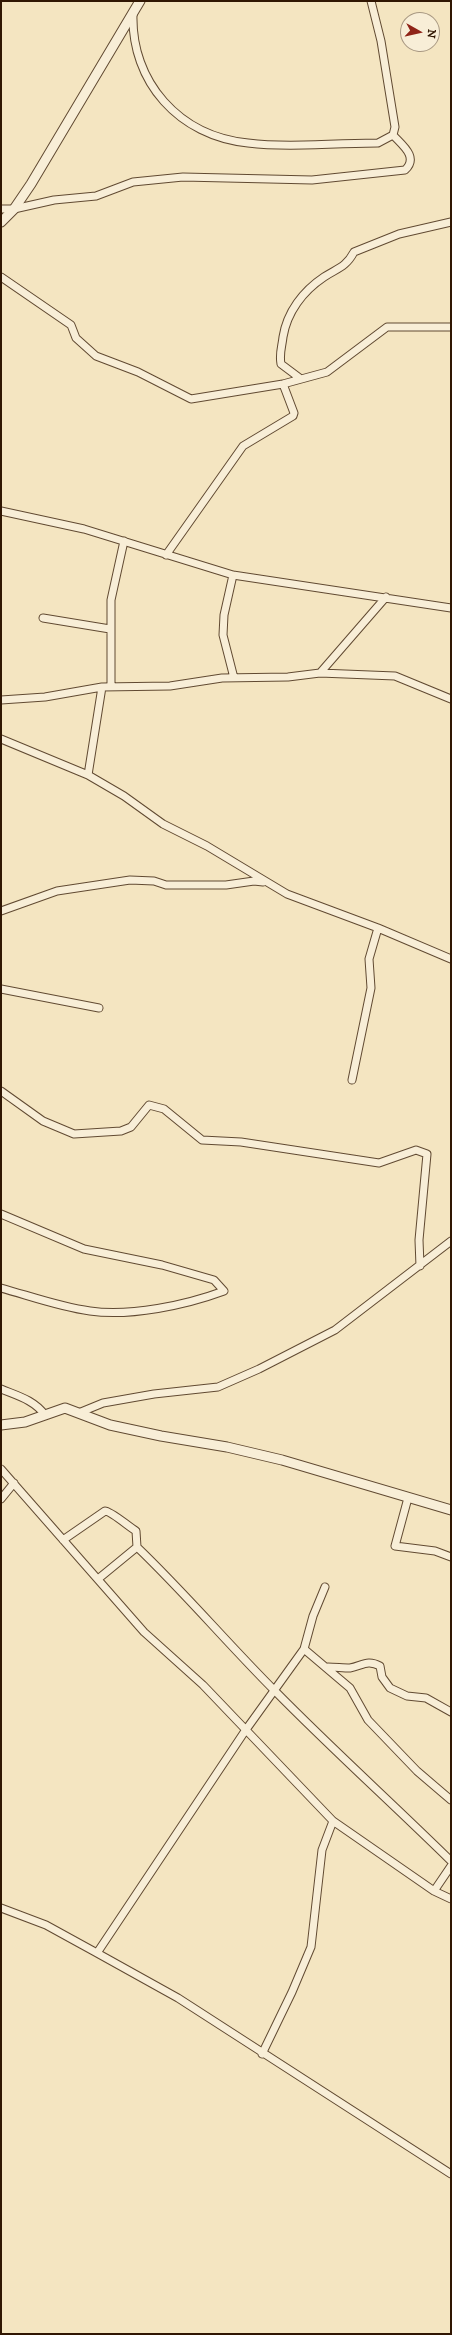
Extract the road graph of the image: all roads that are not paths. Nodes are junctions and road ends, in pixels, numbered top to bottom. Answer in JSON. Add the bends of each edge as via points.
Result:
{"nodes":[{"id":1,"x":140,"y":1,"type":"edge"},
{"id":2,"x":371,"y":1,"type":"edge"},
{"id":3,"x":133,"y":14,"type":"junction"},
{"id":4,"x":393,"y":135,"type":"junction"},
{"id":5,"x":1,"y":208,"type":"edge"},
{"id":6,"x":14,"y":209,"type":"junction"},
{"id":7,"x":1,"y":222,"type":"edge"},
{"id":8,"x":451,"y":222,"type":"edge"},
{"id":9,"x":1,"y":277,"type":"edge"},
{"id":10,"x":451,"y":327,"type":"edge"},
{"id":11,"x":301,"y":379,"type":"junction"},
{"id":12,"x":283,"y":384,"type":"junction"},
{"id":13,"x":1,"y":511,"type":"edge"},
{"id":14,"x":124,"y":541,"type":"junction"},
{"id":15,"x":166,"y":555,"type":"junction"},
{"id":16,"x":233,"y":575,"type":"junction"},
{"id":17,"x":386,"y":597,"type":"junction"},
{"id":18,"x":451,"y":608,"type":"edge"},
{"id":19,"x":43,"y":618,"type":"dead end"},
{"id":20,"x":110,"y":629,"type":"junction"},
{"id":21,"x":320,"y":673,"type":"junction"},
{"id":22,"x":234,"y":678,"type":"junction"},
{"id":23,"x":111,"y":687,"type":"junction"},
{"id":24,"x":102,"y":688,"type":"junction"},
{"id":25,"x":451,"y":698,"type":"edge"},
{"id":26,"x":1,"y":700,"type":"edge"},
{"id":27,"x":1,"y":739,"type":"edge"},
{"id":28,"x":88,"y":775,"type":"junction"},
{"id":29,"x":269,"y":884,"type":"junction"},
{"id":30,"x":1,"y":910,"type":"edge"},
{"id":31,"x":378,"y":928,"type":"junction"},
{"id":32,"x":451,"y":959,"type":"edge"},
{"id":33,"x":1,"y":989,"type":"edge"},
{"id":34,"x":99,"y":1008,"type":"dead end"},
{"id":35,"x":352,"y":1080,"type":"dead end"},
{"id":36,"x":1,"y":1091,"type":"edge"},
{"id":37,"x":1,"y":1214,"type":"edge"},
{"id":38,"x":451,"y":1241,"type":"edge"},
{"id":39,"x":420,"y":1266,"type":"junction"},
{"id":40,"x":1,"y":1288,"type":"edge"},
{"id":41,"x":1,"y":1389,"type":"edge"},
{"id":42,"x":81,"y":1412,"type":"junction"},
{"id":43,"x":45,"y":1415,"type":"junction"},
{"id":44,"x":1,"y":1425,"type":"edge"},
{"id":45,"x":1,"y":1469,"type":"edge"},
{"id":46,"x":14,"y":1483,"type":"junction"},
{"id":47,"x":408,"y":1498,"type":"junction"},
{"id":48,"x":1,"y":1499,"type":"edge"},
{"id":49,"x":451,"y":1510,"type":"edge"},
{"id":50,"x":63,"y":1540,"type":"junction"},
{"id":51,"x":137,"y":1547,"type":"junction"},
{"id":52,"x":451,"y":1556,"type":"edge"},
{"id":53,"x":98,"y":1579,"type":"junction"},
{"id":54,"x":325,"y":1587,"type":"dead end"},
{"id":55,"x":304,"y":1649,"type":"junction"},
{"id":56,"x":328,"y":1667,"type":"junction"},
{"id":57,"x":275,"y":1691,"type":"junction"},
{"id":58,"x":451,"y":1712,"type":"edge"},
{"id":59,"x":245,"y":1731,"type":"junction"},
{"id":60,"x":451,"y":1800,"type":"edge"},
{"id":61,"x":333,"y":1821,"type":"junction"},
{"id":62,"x":451,"y":1861,"type":"edge"},
{"id":63,"x":451,"y":1866,"type":"edge"},
{"id":64,"x":434,"y":1890,"type":"junction"},
{"id":65,"x":451,"y":1898,"type":"edge"},
{"id":66,"x":1,"y":1908,"type":"edge"},
{"id":67,"x":97,"y":1953,"type":"junction"},
{"id":68,"x":262,"y":2054,"type":"junction"},
{"id":69,"x":451,"y":2174,"type":"edge"}],
"edges":[{"from":1,"to":3,"type":"street"},
{"from":2,"to":4,"type":"street","via":[[381,41],[395,127]]},
{"from":3,"to":4,"type":"street","via":[[132,29],[136,47],[156,94],[188,122],[207,132],[247,143],[275,144],[378,143]]},
{"from":3,"to":6,"type":"street"},
{"from":4,"to":6,"type":"street","via":[[410,155],[410,162],[405,170],[312,180],[183,177],[133,182],[96,196],[54,200]]},
{"from":5,"to":6,"type":"street"},
{"from":6,"to":7,"type":"street"},
{"from":8,"to":11,"type":"street","via":[[399,234],[354,252],[348,263],[303,294],[290,313],[279,354],[281,364]]},
{"from":9,"to":12,"type":"street","via":[[71,325],[76,338],[96,356],[138,372],[186,398],[197,399]]},
{"from":10,"to":11,"type":"street","via":[[387,327],[327,372]]},
{"from":11,"to":12,"type":"street"},
{"from":12,"to":15,"type":"street","via":[[293,416],[243,446]]},
{"from":13,"to":14,"type":"street","via":[[84,529]]},
{"from":14,"to":15,"type":"street"},
{"from":14,"to":20,"type":"street","via":[[111,600]]},
{"from":15,"to":16,"type":"street"},
{"from":16,"to":17,"type":"street"},
{"from":16,"to":22,"type":"street","via":[[224,615],[223,635]]},
{"from":17,"to":18,"type":"street"},
{"from":17,"to":21,"type":"street"},
{"from":19,"to":20,"type":"street"},
{"from":20,"to":23,"type":"street"},
{"from":21,"to":22,"type":"street","via":[[288,678]]},
{"from":21,"to":25,"type":"street","via":[[395,676]]},
{"from":22,"to":23,"type":"street","via":[[170,686]]},
{"from":23,"to":24,"type":"street"},
{"from":24,"to":26,"type":"street"},
{"from":24,"to":28,"type":"street"},
{"from":27,"to":28,"type":"street"},
{"from":28,"to":29,"type":"street","via":[[124,796],[163,824],[207,846]]},
{"from":29,"to":30,"type":"street","via":[[254,881],[226,885],[166,885],[154,881],[130,880],[58,891]]},
{"from":29,"to":31,"type":"street","via":[[319,907]]},
{"from":31,"to":32,"type":"street"},
{"from":31,"to":35,"type":"street","via":[[369,959],[371,988]]},
{"from":33,"to":34,"type":"street"},
{"from":36,"to":39,"type":"street","via":[[43,1121],[71,1134],[121,1131],[131,1126],[149,1105],[164,1109],[202,1140],[241,1142],[379,1163],[416,1150],[427,1154],[419,1240]]},
{"from":37,"to":40,"type":"street","via":[[84,1249],[162,1265],[214,1280],[224,1291],[159,1308],[115,1312],[86,1310]]},
{"from":38,"to":39,"type":"street"},
{"from":39,"to":42,"type":"street","via":[[334,1330],[303,1348],[218,1387],[110,1402]]},
{"from":41,"to":43,"type":"street","via":[[27,1399]]},
{"from":42,"to":43,"type":"street","via":[[65,1408]]},
{"from":42,"to":47,"type":"street","via":[[110,1425],[266,1456]]},
{"from":43,"to":44,"type":"street","via":[[25,1422]]},
{"from":45,"to":46,"type":"street"},
{"from":46,"to":48,"type":"street"},
{"from":46,"to":50,"type":"street"},
{"from":47,"to":49,"type":"street"},
{"from":47,"to":52,"type":"street","via":[[395,1546],[435,1551]]},
{"from":50,"to":51,"type":"street","via":[[105,1510],[136,1531]]},
{"from":50,"to":53,"type":"street"},
{"from":51,"to":53,"type":"street"},
{"from":51,"to":57,"type":"street"},
{"from":53,"to":59,"type":"street","via":[[144,1632],[203,1685]]},
{"from":54,"to":55,"type":"street","via":[[313,1616]]},
{"from":55,"to":56,"type":"street"},
{"from":55,"to":57,"type":"street"},
{"from":56,"to":58,"type":"street","via":[[351,1668],[373,1662],[380,1666],[382,1677],[390,1688],[407,1696],[426,1698]]},
{"from":56,"to":60,"type":"street","via":[[350,1688],[368,1720],[417,1771]]},
{"from":57,"to":59,"type":"street"},
{"from":57,"to":62,"type":"street"},
{"from":59,"to":61,"type":"street"},
{"from":59,"to":67,"type":"street"},
{"from":61,"to":64,"type":"street"},
{"from":61,"to":68,"type":"street","via":[[322,1850],[311,1948]]},
{"from":63,"to":64,"type":"street"},
{"from":64,"to":65,"type":"street"},
{"from":66,"to":67,"type":"street","via":[[46,1925]]},
{"from":67,"to":68,"type":"street","via":[[178,1998]]},
{"from":68,"to":69,"type":"street"}]}
